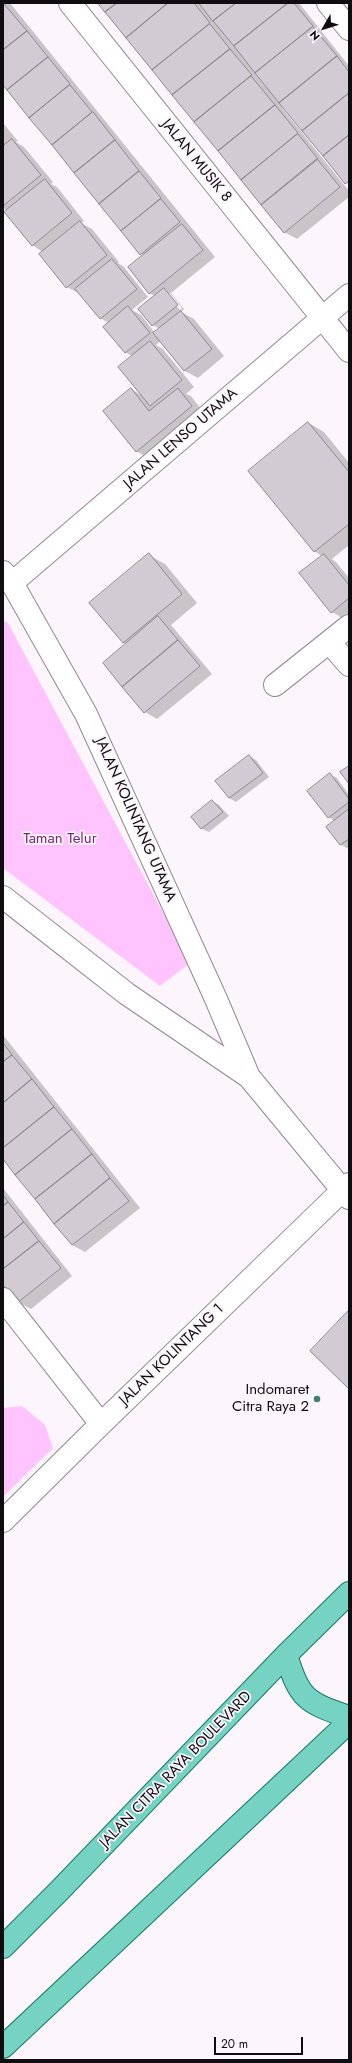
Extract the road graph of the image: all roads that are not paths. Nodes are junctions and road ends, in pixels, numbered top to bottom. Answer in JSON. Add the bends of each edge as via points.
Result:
{"nodes":[{"id":1,"x":70,"y":3,"type":"edge"},
{"id":2,"x":328,"y":3,"type":"edge"},
{"id":3,"x":349,"y":29,"type":"edge"},
{"id":4,"x":349,"y":295,"type":"edge"},
{"id":5,"x":322,"y":318,"type":"junction"},
{"id":6,"x":349,"y":351,"type":"edge"},
{"id":7,"x":8,"y":577,"type":"edge"},
{"id":8,"x":349,"y":626,"type":"edge"},
{"id":9,"x":329,"y":642,"type":"junction"},
{"id":10,"x":349,"y":665,"type":"edge"},
{"id":11,"x":274,"y":685,"type":"dead end"},
{"id":12,"x":3,"y":897,"type":"edge"},
{"id":13,"x":249,"y":1077,"type":"junction"},
{"id":14,"x":347,"y":1190,"type":"edge"},
{"id":15,"x":3,"y":1299,"type":"edge"},
{"id":16,"x":101,"y":1424,"type":"junction"},
{"id":17,"x":3,"y":1521,"type":"edge"},
{"id":18,"x":349,"y":1593,"type":"edge"},
{"id":19,"x":286,"y":1655,"type":"junction"},
{"id":20,"x":349,"y":1717,"type":"edge"},
{"id":21,"x":349,"y":1722,"type":"edge"},
{"id":22,"x":3,"y":1947,"type":"edge"},
{"id":23,"x":3,"y":2047,"type":"edge"}],
"edges":[{"from":1,"to":5,"type":"street","name":"JALAN MUSIK 8"},
{"from":2,"to":3,"type":"street"},
{"from":4,"to":5,"type":"street","name":"JALAN LENSO UTAMA"},
{"from":5,"to":6,"type":"street","name":"JALAN MUSIK 8"},
{"from":5,"to":7,"type":"street","name":"JALAN LENSO UTAMA"},
{"from":7,"to":13,"type":"street","name":"JALAN KOLINTANG UTAMA","via":[[86,714]]},
{"from":8,"to":9,"type":"street"},
{"from":9,"to":10,"type":"street"},
{"from":9,"to":11,"type":"street"},
{"from":12,"to":13,"type":"street","name":"JALAN KOLINTANG UTAMA","via":[[127,994]]},
{"from":13,"to":14,"type":"street","name":"JALAN KOLINTANG UTAMA"},
{"from":14,"to":16,"type":"street","name":"JALAN KOLINTANG 1"},
{"from":15,"to":16,"type":"street"},
{"from":16,"to":17,"type":"street","name":"JALAN KOLINTANG 1"},
{"from":18,"to":19,"type":"main road","name":"JALAN CITRA RAYA BOULEVARD"},
{"from":19,"to":20,"type":"main road","via":[[295,1683],[305,1698],[319,1707]]},
{"from":19,"to":22,"type":"main road","name":"JALAN CITRA RAYA BOULEVARD"},
{"from":21,"to":23,"type":"main road"}]}
